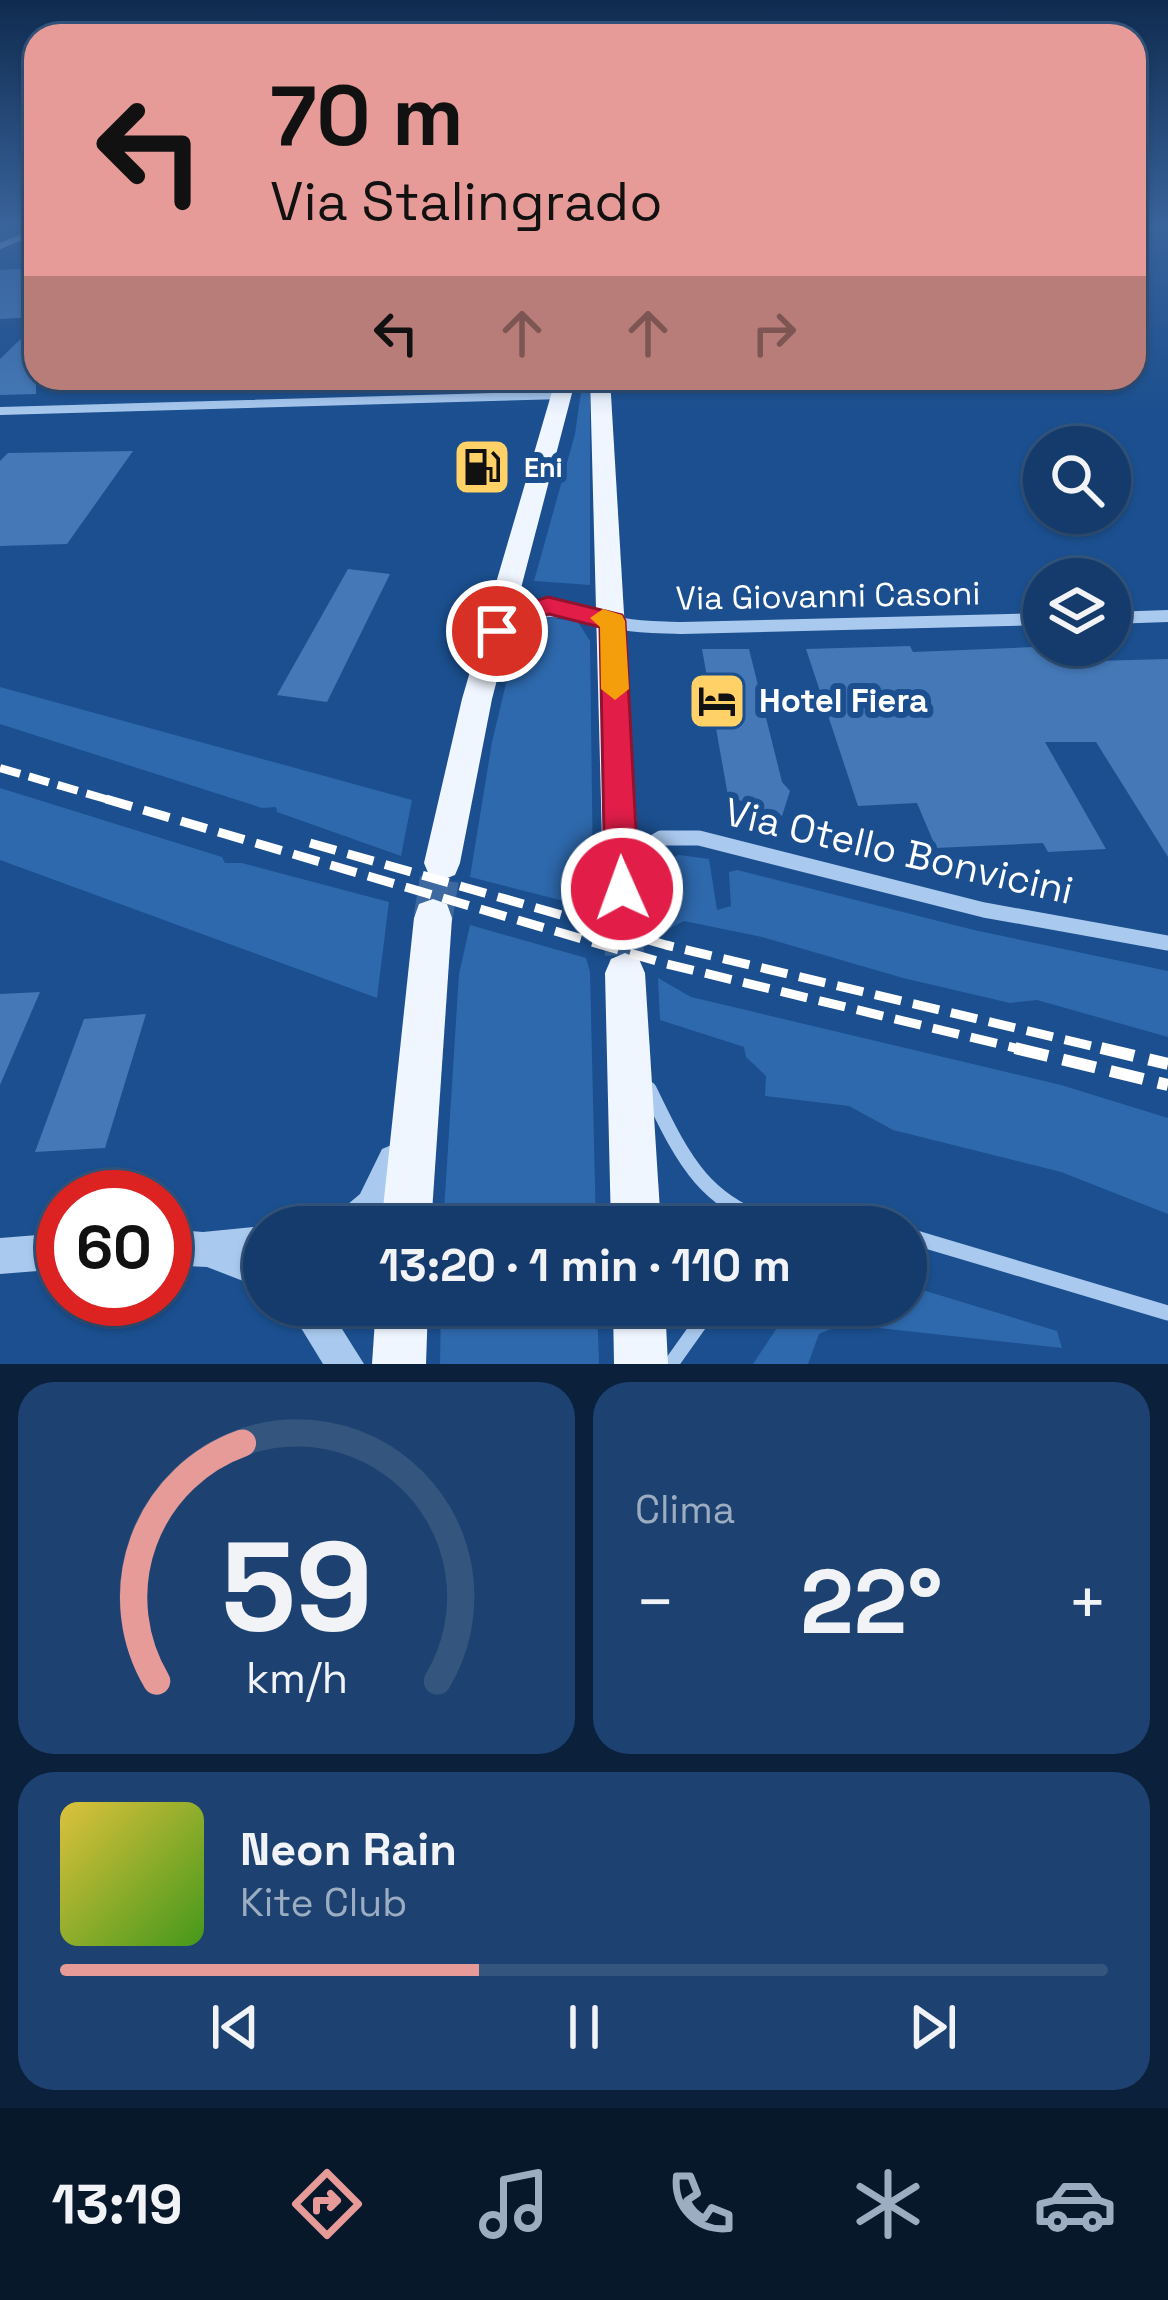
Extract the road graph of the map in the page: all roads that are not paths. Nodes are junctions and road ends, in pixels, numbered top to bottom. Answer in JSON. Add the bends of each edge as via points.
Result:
{"nodes":[{"id":1,"x":475,"y":390,"type":"edge"},
{"id":2,"x":565,"y":390,"type":"edge"},
{"id":3,"x":601,"y":390,"type":"edge"},
{"id":4,"x":0,"y":411,"type":"edge"},
{"id":5,"x":1168,"y":616,"type":"edge"},
{"id":6,"x":1131,"y":617,"type":"edge"},
{"id":7,"x":1023,"y":620,"type":"edge"},
{"id":8,"x":613,"y":621,"type":"junction"},
{"id":9,"x":497,"y":631,"type":"junction"},
{"id":10,"x":621,"y":862,"type":"junction"},
{"id":11,"x":442,"y":863,"type":"tunnel mouth"},
{"id":12,"x":623,"y":916,"type":"tunnel mouth"},
{"id":13,"x":434,"y":918,"type":"tunnel mouth"},
{"id":14,"x":1168,"y":943,"type":"edge"},
{"id":15,"x":626,"y":973,"type":"tunnel mouth"},
{"id":16,"x":628,"y":1040,"type":"junction"},
{"id":17,"x":415,"y":1091,"type":"junction"},
{"id":18,"x":371,"y":1206,"type":"edge"},
{"id":19,"x":407,"y":1206,"type":"edge"},
{"id":20,"x":635,"y":1206,"type":"edge"},
{"id":21,"x":728,"y":1206,"type":"edge"},
{"id":22,"x":927,"y":1240,"type":"edge"},
{"id":23,"x":243,"y":1246,"type":"edge"},
{"id":24,"x":192,"y":1249,"type":"edge"},
{"id":25,"x":203,"y":1250,"type":"junction"},
{"id":26,"x":36,"y":1253,"type":"edge"},
{"id":27,"x":0,"y":1256,"type":"edge"},
{"id":28,"x":243,"y":1264,"type":"edge"},
{"id":29,"x":1168,"y":1312,"type":"edge"},
{"id":30,"x":319,"y":1326,"type":"edge"},
{"id":31,"x":401,"y":1326,"type":"edge"},
{"id":32,"x":640,"y":1326,"type":"edge"},
{"id":33,"x":698,"y":1326,"type":"edge"},
{"id":34,"x":344,"y":1364,"type":"edge"},
{"id":35,"x":399,"y":1364,"type":"edge"},
{"id":36,"x":641,"y":1364,"type":"edge"},
{"id":37,"x":671,"y":1364,"type":"edge"}],
"edges":[{"from":1,"to":4,"type":"street"},
{"from":2,"to":9,"type":"main road"},
{"from":3,"to":8,"type":"main road"},
{"from":5,"to":6,"type":"street"},
{"from":7,"to":8,"type":"street","name":"Via Giovanni Casoni","via":[[682,628]]},
{"from":8,"to":9,"type":"street","name":"Via Giovanni Casoni","via":[[548,606]]},
{"from":8,"to":10,"type":"main road"},
{"from":9,"to":11,"type":"main road"},
{"from":10,"to":12,"type":"main road"},
{"from":10,"to":14,"type":"street","name":"Via Otello Bonvicini","via":[[661,838],[699,838],[984,910]]},
{"from":13,"to":17,"type":"main road"},
{"from":15,"to":16,"type":"main road"},
{"from":16,"to":20,"type":"main road"},
{"from":16,"to":21,"type":"lane","via":[[704,1188]]},
{"from":17,"to":18,"type":"street"},
{"from":17,"to":19,"type":"main road"},
{"from":22,"to":29,"type":"lane"},
{"from":23,"to":25,"type":"street"},
{"from":24,"to":25,"type":"street"},
{"from":25,"to":28,"type":"street"},
{"from":26,"to":27,"type":"street"},
{"from":30,"to":34,"type":"street"},
{"from":31,"to":35,"type":"main road"},
{"from":32,"to":36,"type":"main road"},
{"from":33,"to":37,"type":"lane"}]}
